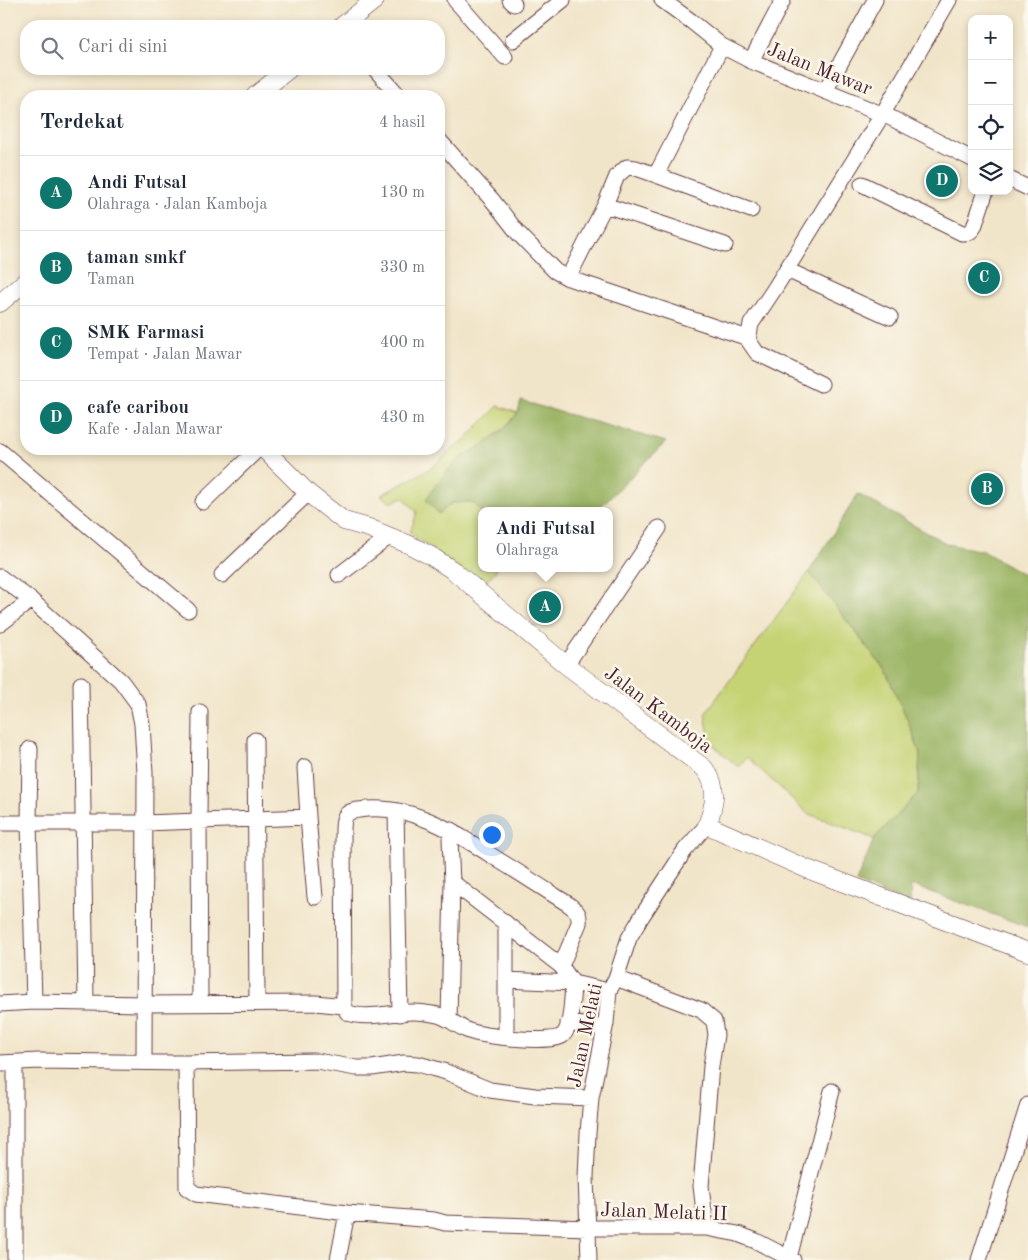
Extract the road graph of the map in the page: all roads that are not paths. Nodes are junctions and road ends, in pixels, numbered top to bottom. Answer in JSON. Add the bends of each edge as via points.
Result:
{"nodes":[{"id":1,"x":375,"y":0,"type":"edge"},
{"id":2,"x":455,"y":0,"type":"edge"},
{"id":3,"x":564,"y":0,"type":"edge"},
{"id":4,"x":662,"y":0,"type":"edge"},
{"id":5,"x":783,"y":0,"type":"edge"},
{"id":6,"x":875,"y":0,"type":"edge"},
{"id":7,"x":949,"y":0,"type":"edge"},
{"id":8,"x":350,"y":20,"type":"edge"},
{"id":9,"x":513,"y":40,"type":"dead end"},
{"id":10,"x":722,"y":46,"type":"junction"},
{"id":11,"x":505,"y":57,"type":"dead end"},
{"id":12,"x":751,"y":61,"type":"junction"},
{"id":13,"x":281,"y":75,"type":"edge"},
{"id":14,"x":381,"y":75,"type":"edge"},
{"id":15,"x":263,"y":90,"type":"edge"},
{"id":16,"x":394,"y":90,"type":"edge"},
{"id":17,"x":825,"y":92,"type":"junction"},
{"id":18,"x":882,"y":115,"type":"junction"},
{"id":19,"x":445,"y":147,"type":"edge"},
{"id":20,"x":968,"y":157,"type":"edge"},
{"id":21,"x":656,"y":175,"type":"junction"},
{"id":22,"x":1013,"y":180,"type":"edge"},
{"id":23,"x":862,"y":184,"type":"dead end"},
{"id":24,"x":1028,"y":188,"type":"edge"},
{"id":25,"x":985,"y":195,"type":"edge"},
{"id":26,"x":605,"y":205,"type":"junction"},
{"id":27,"x":751,"y":210,"type":"dead end"},
{"id":28,"x":725,"y":245,"type":"dead end"},
{"id":29,"x":787,"y":270,"type":"junction"},
{"id":30,"x":568,"y":278,"type":"junction"},
{"id":31,"x":20,"y":286,"type":"edge"},
{"id":32,"x":0,"y":302,"type":"edge"},
{"id":33,"x":890,"y":317,"type":"dead end"},
{"id":34,"x":748,"y":338,"type":"junction"},
{"id":35,"x":821,"y":384,"type":"dead end"},
{"id":36,"x":0,"y":451,"type":"edge"},
{"id":37,"x":252,"y":455,"type":"edge"},
{"id":38,"x":270,"y":455,"type":"edge"},
{"id":39,"x":308,"y":493,"type":"junction"},
{"id":40,"x":203,"y":502,"type":"dead end"},
{"id":41,"x":659,"y":528,"type":"dead end"},
{"id":42,"x":390,"y":536,"type":"junction"},
{"id":43,"x":222,"y":574,"type":"dead end"},
{"id":44,"x":339,"y":575,"type":"dead end"},
{"id":45,"x":0,"y":576,"type":"edge"},
{"id":46,"x":31,"y":600,"type":"junction"},
{"id":47,"x":188,"y":610,"type":"dead end"},
{"id":48,"x":0,"y":624,"type":"edge"},
{"id":49,"x":566,"y":664,"type":"junction"},
{"id":50,"x":81,"y":684,"type":"dead end"},
{"id":51,"x":200,"y":712,"type":"dead end"},
{"id":52,"x":255,"y":740,"type":"dead end"},
{"id":53,"x":30,"y":749,"type":"dead end"},
{"id":54,"x":305,"y":767,"type":"dead end"},
{"id":55,"x":396,"y":811,"type":"junction"},
{"id":56,"x":308,"y":817,"type":"junction"},
{"id":57,"x":199,"y":820,"type":"junction"},
{"id":58,"x":257,"y":820,"type":"junction"},
{"id":59,"x":0,"y":823,"type":"edge"},
{"id":60,"x":29,"y":823,"type":"junction"},
{"id":61,"x":84,"y":823,"type":"junction"},
{"id":62,"x":144,"y":823,"type":"junction"},
{"id":63,"x":707,"y":825,"type":"junction"},
{"id":64,"x":452,"y":830,"type":"junction"},
{"id":65,"x":452,"y":882,"type":"junction"},
{"id":66,"x":315,"y":897,"type":"dead end"},
{"id":67,"x":506,"y":923,"type":"junction"},
{"id":68,"x":1028,"y":952,"type":"edge"},
{"id":69,"x":562,"y":966,"type":"junction"},
{"id":70,"x":506,"y":980,"type":"junction"},
{"id":71,"x":574,"y":983,"type":"junction"},
{"id":72,"x":612,"y":985,"type":"junction"},
{"id":73,"x":34,"y":1002,"type":"junction"},
{"id":74,"x":86,"y":1003,"type":"junction"},
{"id":75,"x":258,"y":1003,"type":"junction"},
{"id":76,"x":0,"y":1004,"type":"edge"},
{"id":77,"x":144,"y":1004,"type":"junction"},
{"id":78,"x":200,"y":1004,"type":"junction"},
{"id":79,"x":344,"y":1006,"type":"junction"},
{"id":80,"x":400,"y":1014,"type":"junction"},
{"id":81,"x":449,"y":1020,"type":"junction"},
{"id":82,"x":568,"y":1023,"type":"junction"},
{"id":83,"x":605,"y":1028,"type":"junction"},
{"id":84,"x":506,"y":1037,"type":"junction"},
{"id":85,"x":8,"y":1062,"type":"edge"},
{"id":86,"x":144,"y":1062,"type":"junction"},
{"id":87,"x":186,"y":1063,"type":"junction"},
{"id":88,"x":832,"y":1091,"type":"dead end"},
{"id":89,"x":591,"y":1098,"type":"junction"},
{"id":90,"x":1028,"y":1107,"type":"edge"},
{"id":91,"x":347,"y":1213,"type":"junction"},
{"id":92,"x":588,"y":1228,"type":"junction"},
{"id":93,"x":706,"y":1228,"type":"junction"},
{"id":94,"x":590,"y":1254,"type":"edge"},
{"id":95,"x":791,"y":1259,"type":"edge"},
{"id":96,"x":15,"y":1260,"type":"edge"},
{"id":97,"x":338,"y":1260,"type":"edge"},
{"id":98,"x":979,"y":1260,"type":"edge"}],
"edges":[{"from":1,"to":8,"type":"street"},
{"from":2,"to":11,"type":"street"},
{"from":3,"to":9,"type":"street"},
{"from":4,"to":10,"type":"street","name":"Jalan Mawar"},
{"from":5,"to":12,"type":"street"},
{"from":6,"to":17,"type":"street"},
{"from":7,"to":18,"type":"street"},
{"from":10,"to":12,"type":"street","name":"Jalan Mawar"},
{"from":10,"to":21,"type":"street"},
{"from":12,"to":17,"type":"street","name":"Jalan Mawar"},
{"from":13,"to":15,"type":"street"},
{"from":14,"to":16,"type":"street"},
{"from":17,"to":18,"type":"street","name":"Jalan Mawar"},
{"from":18,"to":20,"type":"street","name":"Jalan Mawar"},
{"from":18,"to":29,"type":"street"},
{"from":19,"to":30,"type":"street","via":[[518,233],[555,270]]},
{"from":21,"to":26,"type":"street","via":[[636,168],[623,169]]},
{"from":21,"to":27,"type":"street"},
{"from":22,"to":24,"type":"street"},
{"from":23,"to":25,"type":"street","via":[[962,233],[971,232],[974,227]]},
{"from":26,"to":28,"type":"street"},
{"from":26,"to":30,"type":"street"},
{"from":29,"to":33,"type":"street"},
{"from":29,"to":34,"type":"street","via":[[751,324]]},
{"from":30,"to":34,"type":"street"},
{"from":31,"to":32,"type":"street"},
{"from":34,"to":35,"type":"street","via":[[757,353]]},
{"from":36,"to":47,"type":"street"},
{"from":37,"to":40,"type":"street"},
{"from":38,"to":39,"type":"street","name":"Jalan Kamboja"},
{"from":39,"to":42,"type":"street","name":"Jalan Kamboja","via":[[344,521]]},
{"from":39,"to":43,"type":"street"},
{"from":41,"to":49,"type":"street"},
{"from":42,"to":44,"type":"street"},
{"from":42,"to":49,"type":"street","name":"Jalan Kamboja","via":[[454,571]]},
{"from":45,"to":46,"type":"street"},
{"from":46,"to":48,"type":"street"},
{"from":46,"to":62,"type":"street","via":[[121,681],[138,704],[145,773]]},
{"from":49,"to":63,"type":"street","name":"Jalan Kamboja","via":[[704,768],[714,786],[713,809]]},
{"from":50,"to":61,"type":"street"},
{"from":51,"to":57,"type":"street"},
{"from":52,"to":58,"type":"street"},
{"from":53,"to":60,"type":"street"},
{"from":54,"to":56,"type":"street"},
{"from":55,"to":64,"type":"street"},
{"from":55,"to":79,"type":"street","via":[[374,808],[351,810],[343,819]]},
{"from":55,"to":80,"type":"street"},
{"from":56,"to":58,"type":"street"},
{"from":56,"to":66,"type":"street"},
{"from":57,"to":58,"type":"street"},
{"from":57,"to":62,"type":"street"},
{"from":57,"to":78,"type":"street"},
{"from":58,"to":75,"type":"street"},
{"from":59,"to":60,"type":"street"},
{"from":60,"to":61,"type":"street"},
{"from":60,"to":73,"type":"street"},
{"from":61,"to":62,"type":"street"},
{"from":61,"to":74,"type":"street"},
{"from":62,"to":77,"type":"street"},
{"from":63,"to":68,"type":"street","via":[[807,869]]},
{"from":63,"to":72,"type":"street","name":"Jalan Melati","via":[[685,850],[642,916],[629,938]]},
{"from":64,"to":65,"type":"street"},
{"from":64,"to":69,"type":"street","via":[[577,911],[579,924]]},
{"from":65,"to":67,"type":"street"},
{"from":65,"to":81,"type":"street"},
{"from":67,"to":69,"type":"street"},
{"from":67,"to":70,"type":"street"},
{"from":69,"to":71,"type":"street"},
{"from":70,"to":71,"type":"street"},
{"from":70,"to":84,"type":"street"},
{"from":71,"to":72,"type":"street"},
{"from":71,"to":82,"type":"street"},
{"from":72,"to":83,"type":"street","name":"Jalan Melati"},
{"from":72,"to":93,"type":"street","via":[[701,1010],[714,1020],[716,1035],[701,1186]]},
{"from":73,"to":74,"type":"street"},
{"from":73,"to":76,"type":"street"},
{"from":74,"to":77,"type":"street"},
{"from":75,"to":78,"type":"street"},
{"from":75,"to":79,"type":"street"},
{"from":77,"to":78,"type":"street"},
{"from":77,"to":86,"type":"street"},
{"from":79,"to":80,"type":"street","via":[[347,1012],[355,1015]]},
{"from":80,"to":81,"type":"street","via":[[414,1012]]},
{"from":81,"to":84,"type":"street","via":[[469,1031]]},
{"from":82,"to":83,"type":"street"},
{"from":82,"to":84,"type":"street","via":[[564,1035],[554,1040]]},
{"from":83,"to":89,"type":"street","name":"Jalan Melati"},
{"from":85,"to":86,"type":"street"},
{"from":85,"to":96,"type":"street"},
{"from":86,"to":87,"type":"street"},
{"from":87,"to":89,"type":"street","via":[[317,1061],[356,1068],[418,1064],[490,1090]]},
{"from":87,"to":91,"type":"street","name":"Jalan Melati II","via":[[187,1188],[196,1194]]},
{"from":88,"to":95,"type":"street"},
{"from":89,"to":92,"type":"street","name":"Jalan Melati","via":[[586,1177]]},
{"from":90,"to":98,"type":"street"},
{"from":91,"to":92,"type":"street","name":"Jalan Melati II","via":[[445,1223]]},
{"from":91,"to":97,"type":"street"},
{"from":92,"to":93,"type":"street","name":"Jalan Melati II"},
{"from":92,"to":94,"type":"street","name":"Jalan Melati"},
{"from":93,"to":95,"type":"street","name":"Jalan Melati II","via":[[738,1234]]}]}
